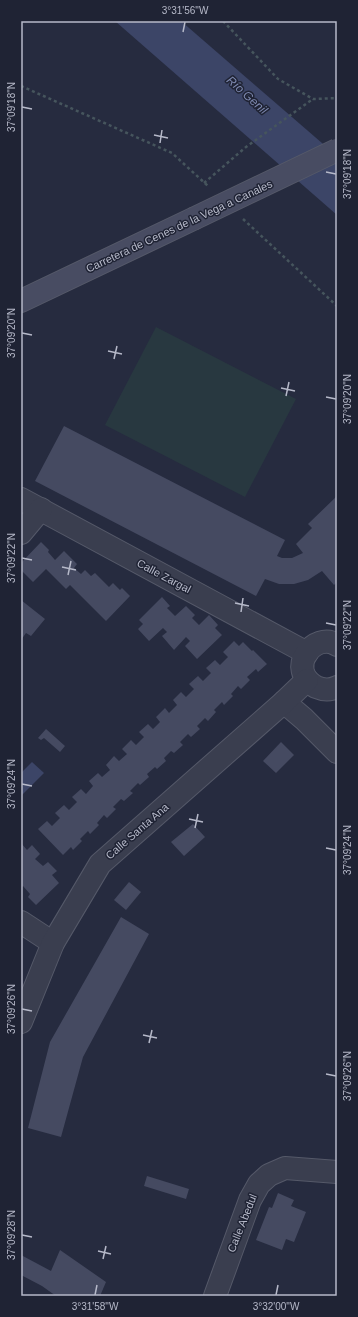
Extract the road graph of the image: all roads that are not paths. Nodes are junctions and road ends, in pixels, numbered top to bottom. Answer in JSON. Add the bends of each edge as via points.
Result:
{"nodes":[{"id":1,"x":337,"y":150,"type":"edge"},
{"id":2,"x":21,"y":301,"type":"edge"},
{"id":3,"x":21,"y":499,"type":"edge"},
{"id":4,"x":40,"y":509,"type":"junction"},
{"id":5,"x":21,"y":533,"type":"edge"},
{"id":6,"x":337,"y":645,"type":"edge"},
{"id":7,"x":307,"y":653,"type":"junction"},
{"id":8,"x":307,"y":680,"type":"junction"},
{"id":9,"x":337,"y":687,"type":"edge"},
{"id":10,"x":284,"y":702,"type":"junction"},
{"id":11,"x":337,"y":752,"type":"edge"},
{"id":12,"x":21,"y":922,"type":"edge"},
{"id":13,"x":53,"y":943,"type":"junction"},
{"id":14,"x":21,"y":1022,"type":"edge"},
{"id":15,"x":337,"y":1172,"type":"edge"},
{"id":16,"x":215,"y":1296,"type":"edge"}],
"edges":[{"from":1,"to":2,"type":"main road","name":"Carretera de Cenes de la Vega a Canales","bridge":true},
{"from":3,"to":4,"type":"street","name":"Calle Zargal"},
{"from":4,"to":5,"type":"street"},
{"from":4,"to":7,"type":"street","name":"Calle Zargal"},
{"from":6,"to":7,"type":"street","via":[[321,642],[309,648]]},
{"from":7,"to":8,"type":"street","via":[[303,660],[303,673]]},
{"from":8,"to":9,"type":"street","via":[[321,689]]},
{"from":8,"to":10,"type":"street","name":"Calle Santa Ana"},
{"from":10,"to":11,"type":"street"},
{"from":10,"to":13,"type":"street","name":"Calle Santa Ana","via":[[100,864]]},
{"from":12,"to":13,"type":"street"},
{"from":13,"to":14,"type":"street","name":"Calle Santa Ana"},
{"from":15,"to":16,"type":"street","name":"Calle Abedul","via":[[285,1168],[269,1175],[259,1184],[250,1200]]}]}
